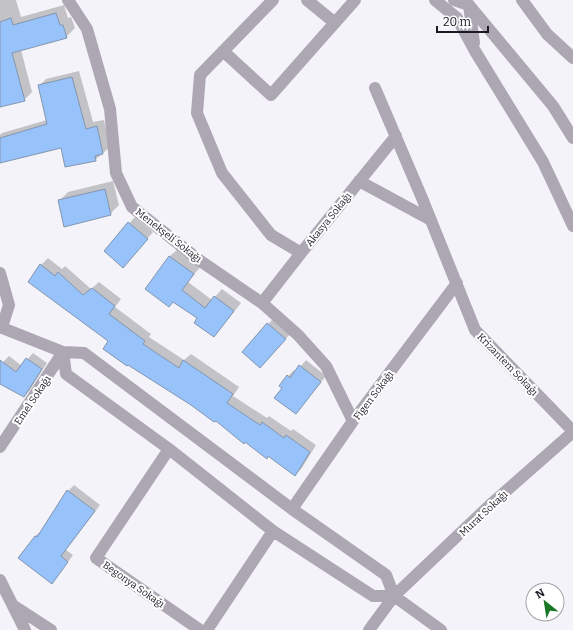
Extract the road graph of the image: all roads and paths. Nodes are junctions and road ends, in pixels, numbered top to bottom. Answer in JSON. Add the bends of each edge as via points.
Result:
{"nodes":[{"id":1,"x":68,"y":0,"type":"edge"},
{"id":2,"x":273,"y":0,"type":"edge"},
{"id":3,"x":307,"y":0,"type":"edge"},
{"id":4,"x":355,"y":0,"type":"edge"},
{"id":5,"x":435,"y":0,"type":"edge"},
{"id":6,"x":454,"y":0,"type":"edge"},
{"id":7,"x":522,"y":0,"type":"edge"},
{"id":8,"x":467,"y":2,"type":"edge"},
{"id":9,"x":335,"y":23,"type":"junction"},
{"id":10,"x":223,"y":51,"type":"junction"},
{"id":11,"x":475,"y":51,"type":"junction"},
{"id":12,"x":573,"y":58,"type":"edge"},
{"id":13,"x":375,"y":88,"type":"dead end"},
{"id":14,"x":396,"y":136,"type":"junction"},
{"id":15,"x":573,"y":138,"type":"edge"},
{"id":16,"x":359,"y":181,"type":"junction"},
{"id":17,"x":431,"y":220,"type":"junction"},
{"id":18,"x":573,"y":226,"type":"edge"},
{"id":19,"x":301,"y":253,"type":"junction"},
{"id":20,"x":0,"y":273,"type":"edge"},
{"id":21,"x":457,"y":283,"type":"junction"},
{"id":22,"x":262,"y":303,"type":"junction"},
{"id":23,"x":1,"y":327,"type":"edge"},
{"id":24,"x":63,"y":352,"type":"junction"},
{"id":25,"x":353,"y":421,"type":"junction"},
{"id":26,"x":573,"y":431,"type":"edge"},
{"id":27,"x":0,"y":447,"type":"edge"},
{"id":28,"x":169,"y":449,"type":"junction"},
{"id":29,"x":292,"y":509,"type":"junction"},
{"id":30,"x":273,"y":531,"type":"junction"},
{"id":31,"x":0,"y":580,"type":"edge"},
{"id":32,"x":394,"y":596,"type":"junction"},
{"id":33,"x":12,"y":605,"type":"junction"},
{"id":34,"x":25,"y":630,"type":"edge"},
{"id":35,"x":51,"y":630,"type":"edge"},
{"id":36,"x":200,"y":630,"type":"edge"},
{"id":37,"x":207,"y":630,"type":"edge"},
{"id":38,"x":369,"y":630,"type":"edge"},
{"id":39,"x":441,"y":630,"type":"edge"}],
"edges":[{"from":1,"to":22,"type":"street","name":"Menekşeli Sokağı","via":[[87,29],[110,109],[116,173],[132,206],[199,260]]},
{"from":2,"to":10,"type":"street"},
{"from":3,"to":9,"type":"street"},
{"from":4,"to":9,"type":"street"},
{"from":5,"to":11,"type":"street","via":[[457,18]]},
{"from":6,"to":8,"type":"street"},
{"from":7,"to":12,"type":"street","via":[[547,34]]},
{"from":8,"to":11,"type":"street"},
{"from":8,"to":15,"type":"street","via":[[554,106]]},
{"from":9,"to":10,"type":"street","via":[[271,95]]},
{"from":10,"to":19,"type":"street","via":[[200,75],[197,113],[222,173],[271,235]]},
{"from":11,"to":18,"type":"street","via":[[543,162]]},
{"from":13,"to":14,"type":"street","name":"Krizantem Sokağı"},
{"from":14,"to":16,"type":"street","name":"Akasya Sokağı"},
{"from":14,"to":17,"type":"street","name":"Krizantem Sokağı"},
{"from":16,"to":17,"type":"street"},
{"from":16,"to":19,"type":"street","name":"Akasya Sokağı"},
{"from":17,"to":21,"type":"street","name":"Krizantem Sokağı"},
{"from":19,"to":22,"type":"street","name":"Akasya Sokağı"},
{"from":20,"to":23,"type":"street","via":[[9,305]]},
{"from":21,"to":25,"type":"street","name":"Figen Sokağı"},
{"from":21,"to":26,"type":"street","name":"Krizantem Sokağı","via":[[475,330]]},
{"from":22,"to":25,"type":"street","name":"Menekşeli Sokağı","via":[[298,335],[326,366]]},
{"from":23,"to":24,"type":"street"},
{"from":24,"to":27,"type":"street","name":"Emel Sokağı"},
{"from":24,"to":28,"type":"street","via":[[66,374]]},
{"from":24,"to":29,"type":"street","via":[[84,353]]},
{"from":25,"to":29,"type":"street","name":"Figen Sokağı"},
{"from":26,"to":32,"type":"street","name":"Murat Sokağı"},
{"from":28,"to":30,"type":"street"},
{"from":28,"to":36,"type":"street","name":"Begonya Sokağı","via":[[96,558]]},
{"from":29,"to":32,"type":"street","via":[[386,575]]},
{"from":30,"to":32,"type":"street","via":[[373,596]]},
{"from":30,"to":37,"type":"street"},
{"from":31,"to":33,"type":"street"},
{"from":32,"to":38,"type":"street","name":"Murat Sokağı"},
{"from":32,"to":39,"type":"street"},
{"from":33,"to":34,"type":"street"},
{"from":33,"to":35,"type":"street"}]}
